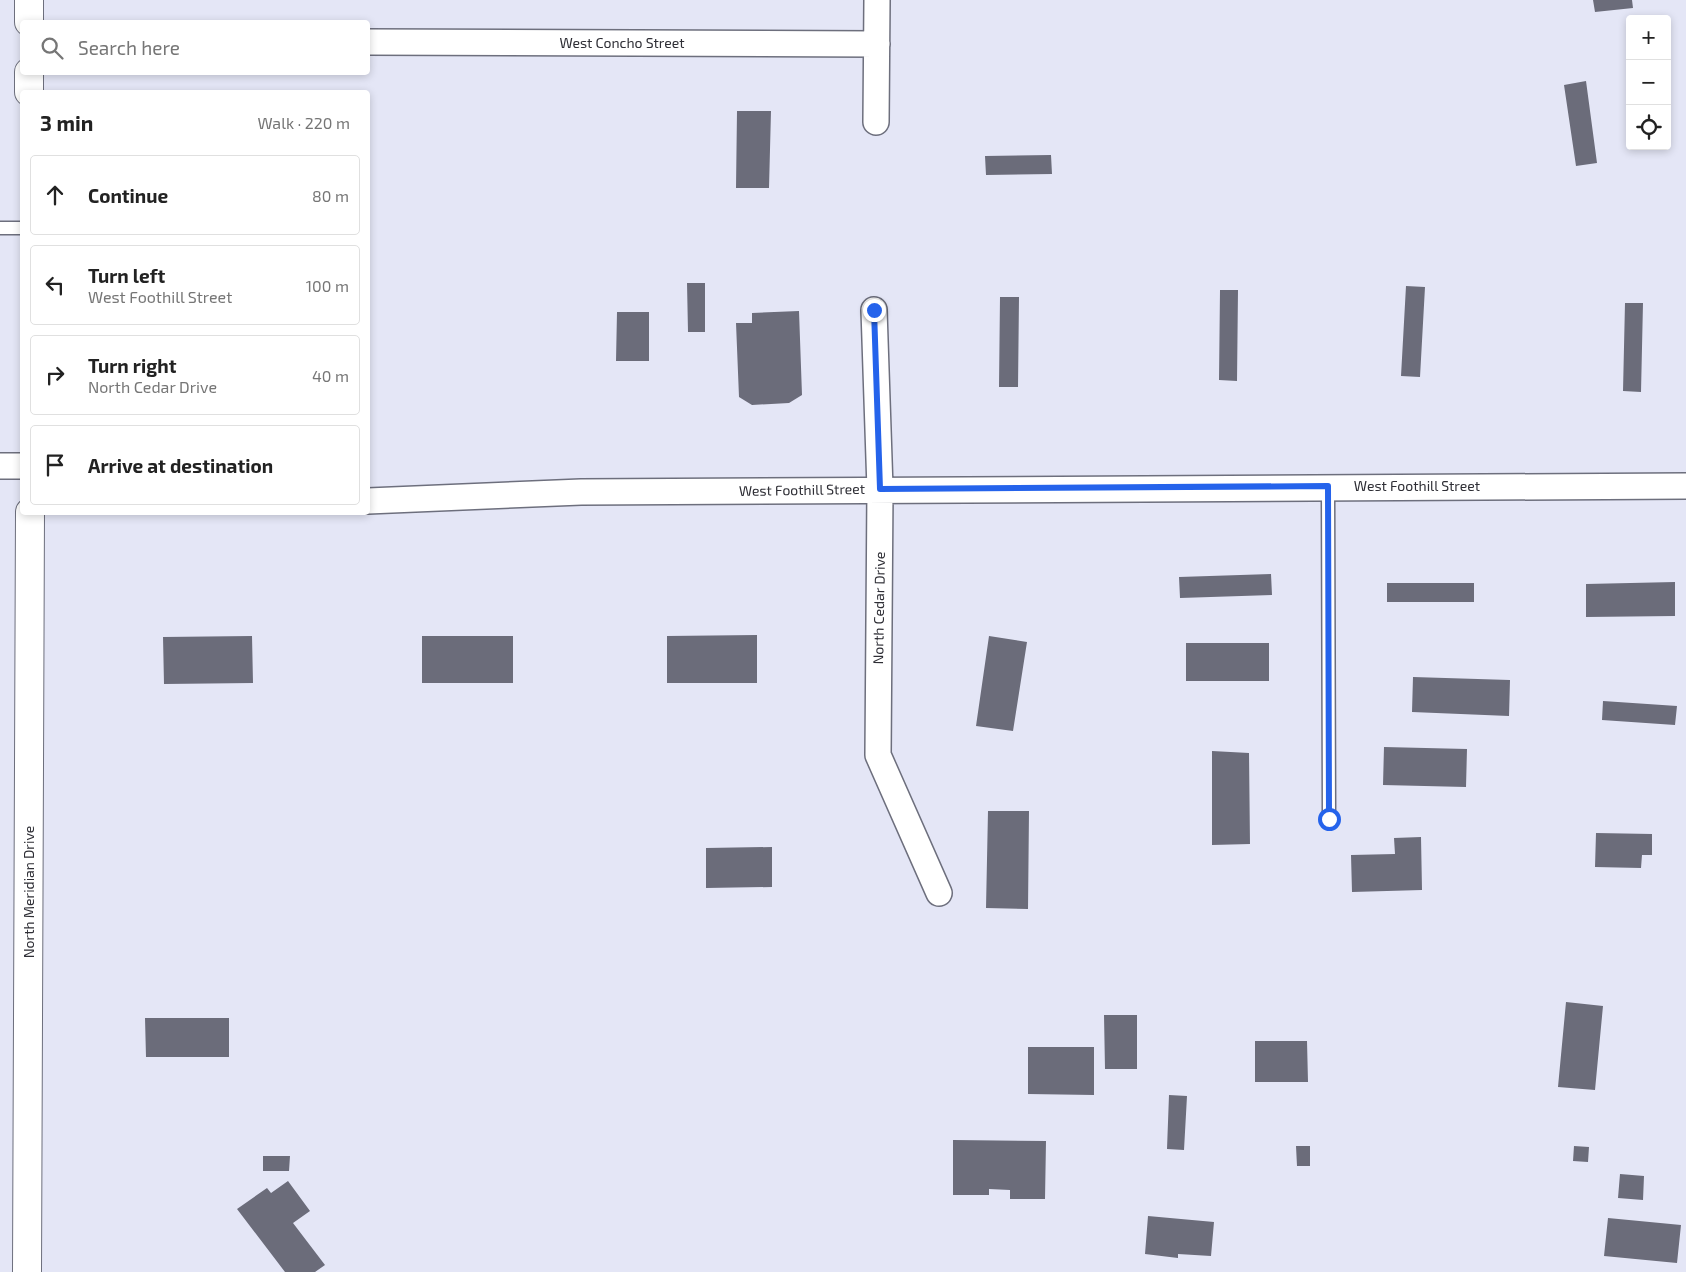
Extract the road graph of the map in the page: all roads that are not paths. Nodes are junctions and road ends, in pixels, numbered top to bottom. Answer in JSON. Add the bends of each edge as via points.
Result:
{"nodes":[{"id":1,"x":29,"y":0,"type":"edge"},
{"id":2,"x":877,"y":0,"type":"edge"},
{"id":3,"x":29,"y":20,"type":"edge"},
{"id":4,"x":370,"y":42,"type":"edge"},
{"id":5,"x":877,"y":44,"type":"junction"},
{"id":6,"x":29,"y":75,"type":"edge"},
{"id":7,"x":29,"y":90,"type":"edge"},
{"id":8,"x":876,"y":122,"type":"dead end"},
{"id":9,"x":0,"y":228,"type":"edge"},
{"id":10,"x":20,"y":228,"type":"edge"},
{"id":11,"x":874,"y":310,"type":"dead end"},
{"id":12,"x":0,"y":466,"type":"edge"},
{"id":13,"x":20,"y":466,"type":"edge"},
{"id":14,"x":1328,"y":486,"type":"junction"},
{"id":15,"x":1686,"y":486,"type":"edge"},
{"id":16,"x":880,"y":489,"type":"junction"},
{"id":17,"x":370,"y":501,"type":"edge"},
{"id":18,"x":30,"y":515,"type":"edge"},
{"id":19,"x":1329,"y":819,"type":"dead end"},
{"id":20,"x":939,"y":893,"type":"dead end"},
{"id":21,"x":27,"y":1272,"type":"edge"}],
"edges":[{"from":1,"to":3,"type":"street"},
{"from":2,"to":5,"type":"street"},
{"from":4,"to":5,"type":"street","name":"West Concho Street"},
{"from":5,"to":8,"type":"street"},
{"from":6,"to":7,"type":"street"},
{"from":9,"to":10,"type":"lane"},
{"from":11,"to":16,"type":"street","name":"North Cedar Drive"},
{"from":12,"to":13,"type":"street"},
{"from":14,"to":15,"type":"street","name":"West Foothill Street"},
{"from":14,"to":16,"type":"street","name":"West Foothill Street"},
{"from":14,"to":19,"type":"lane"},
{"from":16,"to":17,"type":"street","name":"West Foothill Street","via":[[581,492]]},
{"from":16,"to":20,"type":"street","name":"North Cedar Drive","via":[[878,755]]},
{"from":18,"to":21,"type":"street","name":"North Meridian Drive"}]}
